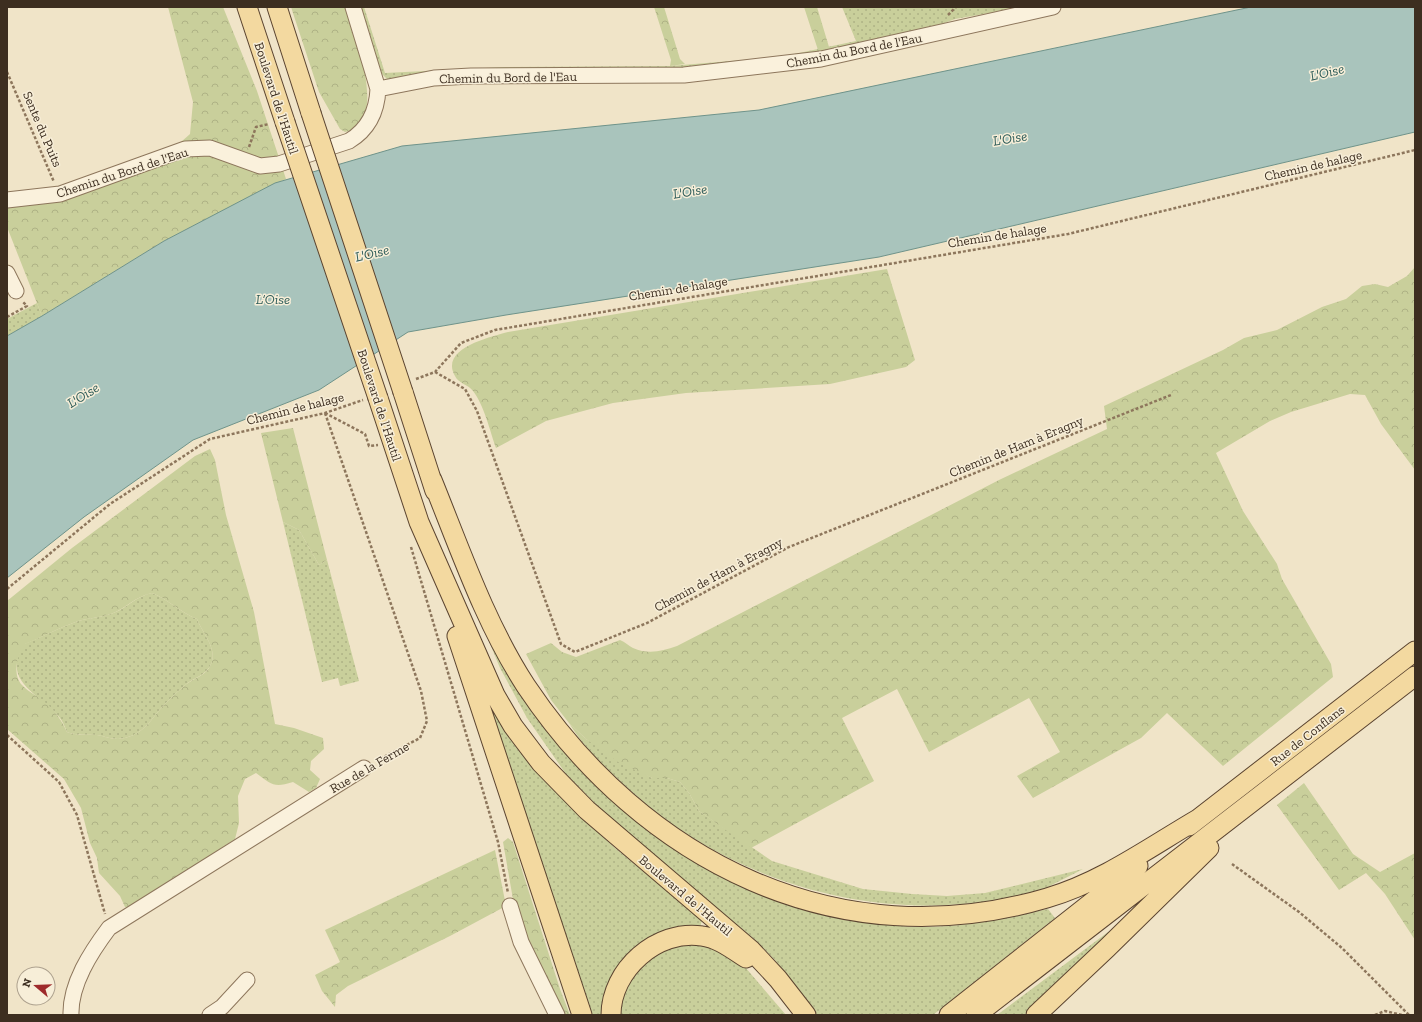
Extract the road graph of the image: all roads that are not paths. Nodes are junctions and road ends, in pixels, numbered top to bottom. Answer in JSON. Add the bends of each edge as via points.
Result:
{"nodes":[{"id":1,"x":247,"y":7,"type":"edge"},
{"id":2,"x":277,"y":7,"type":"edge"},
{"id":3,"x":353,"y":7,"type":"edge"},
{"id":4,"x":1053,"y":7,"type":"edge"},
{"id":5,"x":378,"y":89,"type":"junction"},
{"id":6,"x":7,"y":200,"type":"edge"},
{"id":7,"x":7,"y":273,"type":"edge"},
{"id":8,"x":16,"y":291,"type":"dead end"},
{"id":9,"x":432,"y":480,"type":"junction"},
{"id":10,"x":419,"y":522,"type":"junction"},
{"id":11,"x":1415,"y":651,"type":"edge"},
{"id":12,"x":1415,"y":676,"type":"edge"},
{"id":13,"x":364,"y":768,"type":"road end"},
{"id":14,"x":559,"y":781,"type":"junction"},
{"id":15,"x":1266,"y":791,"type":"junction"},
{"id":16,"x":1198,"y":819,"type":"junction"},
{"id":17,"x":510,"y":906,"type":"road end"},
{"id":18,"x":246,"y":980,"type":"dead end"},
{"id":19,"x":790,"y":994,"type":"junction"},
{"id":20,"x":71,"y":1015,"type":"edge"},
{"id":21,"x":210,"y":1015,"type":"edge"},
{"id":22,"x":557,"y":1015,"type":"edge"},
{"id":23,"x":582,"y":1015,"type":"edge"},
{"id":24,"x":611,"y":1015,"type":"edge"},
{"id":25,"x":806,"y":1015,"type":"edge"},
{"id":26,"x":949,"y":1015,"type":"edge"},
{"id":27,"x":976,"y":1015,"type":"edge"},
{"id":28,"x":1036,"y":1015,"type":"edge"}],
"edges":[{"from":1,"to":10,"type":"main road","name":"Boulevard de l'Hautil","bridge":true,"via":[[280,122]]},
{"from":2,"to":9,"type":"main road","name":"Boulevard de l'Hautil","bridge":true,"via":[[408,386]]},
{"from":3,"to":5,"type":"street"},
{"from":4,"to":5,"type":"street","name":"Chemin du Bord de l'Eau","via":[[790,64],[684,75],[434,78]]},
{"from":5,"to":6,"type":"street","name":"Chemin du Bord de l'Eau","via":[[378,102],[371,120],[357,136],[349,141],[279,164],[260,166],[210,148],[185,149],[60,194]]},
{"from":7,"to":8,"type":"street"},
{"from":9,"to":14,"type":"main road","name":"Boulevard de l'Hautil","via":[[464,586],[493,662],[520,716]]},
{"from":9,"to":16,"type":"main road","via":[[489,619],[525,684],[560,732],[598,775],[641,813],[698,853],[746,878],[796,898],[853,912],[902,917],[968,915],[1020,905],[1072,889],[1102,876]]},
{"from":10,"to":14,"type":"main road","name":"Boulevard de l'Hautil","via":[[498,702],[526,745]]},
{"from":10,"to":23,"type":"main road"},
{"from":11,"to":16,"type":"main road","name":"Rue de Conflans"},
{"from":12,"to":15,"type":"main road","name":"Rue de Conflans"},
{"from":13,"to":20,"type":"street","name":"Rue de la Ferme","via":[[109,928],[76,986]]},
{"from":14,"to":19,"type":"main road","name":"Boulevard de l'Hautil","via":[[604,827],[742,942]]},
{"from":15,"to":27,"type":"main road"},
{"from":15,"to":28,"type":"main road"},
{"from":16,"to":26,"type":"main road"},
{"from":17,"to":22,"type":"street","via":[[521,942]]},
{"from":18,"to":21,"type":"street","via":[[222,1007]]},
{"from":19,"to":24,"type":"main road","via":[[758,966],[720,942],[702,936],[684,936],[654,946],[632,963],[617,985]]},
{"from":19,"to":25,"type":"main road","name":"Boulevard de l'Hautil"}]}
